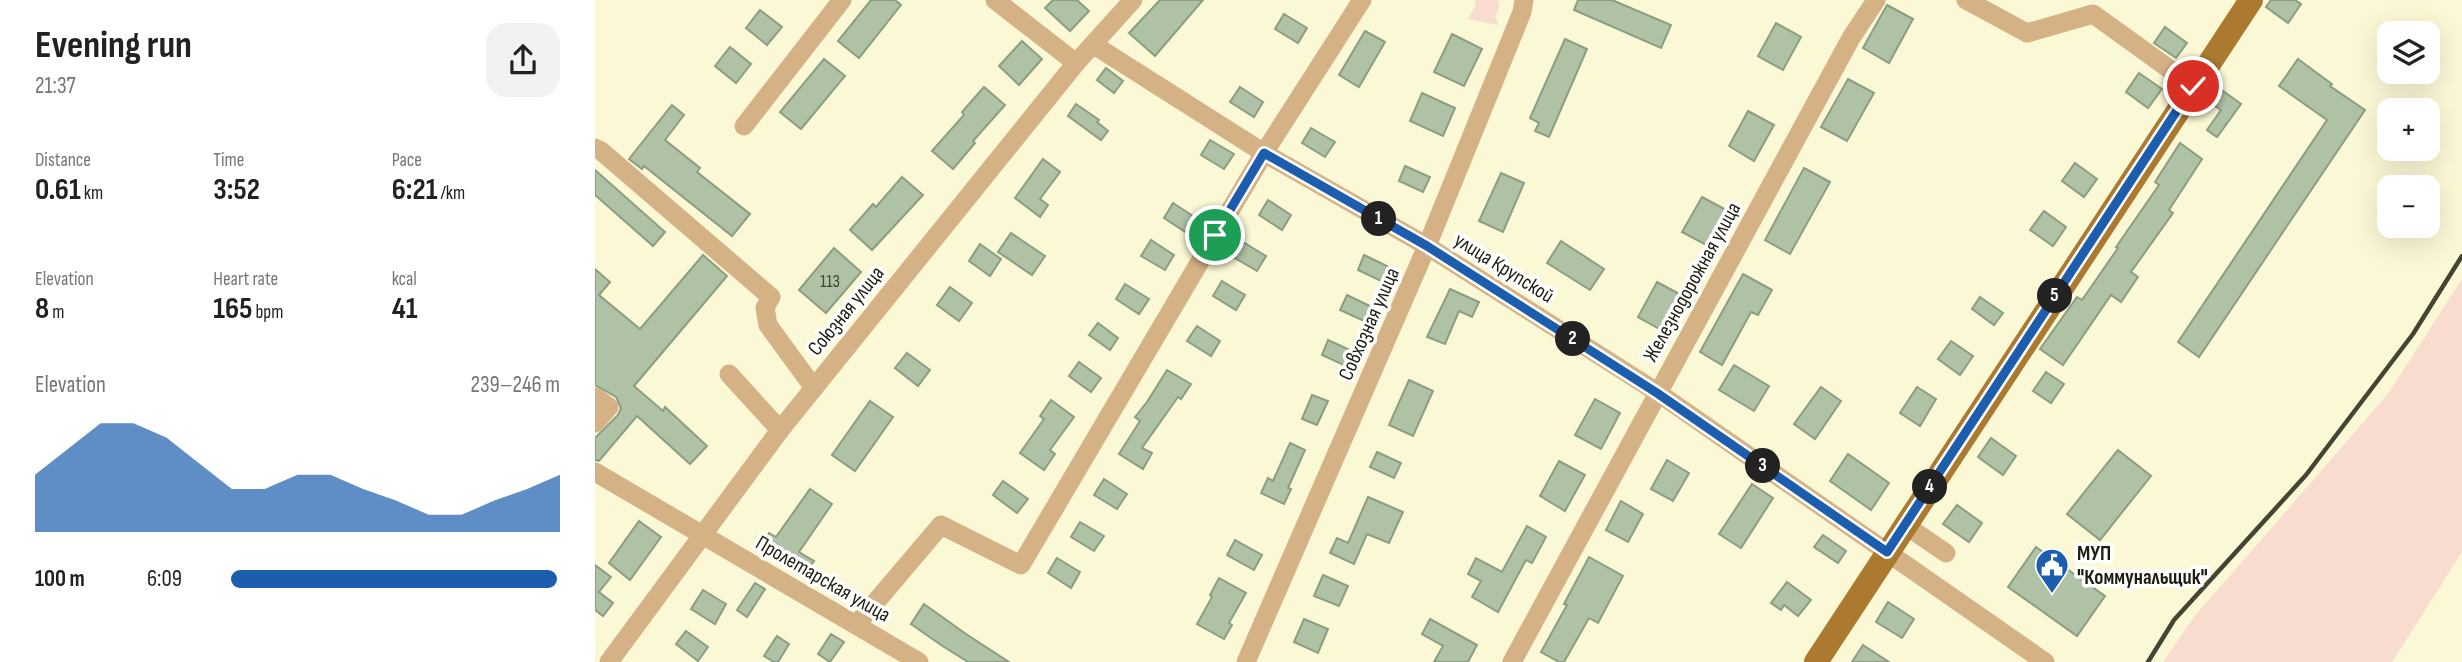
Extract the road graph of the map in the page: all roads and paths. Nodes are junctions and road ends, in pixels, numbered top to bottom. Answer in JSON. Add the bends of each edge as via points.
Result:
{"nodes":[{"id":1,"x":842,"y":0,"type":"edge"},
{"id":2,"x":995,"y":0,"type":"edge"},
{"id":3,"x":1133,"y":0,"type":"edge"},
{"id":4,"x":1362,"y":0,"type":"edge"},
{"id":5,"x":1524,"y":0,"type":"edge"},
{"id":6,"x":1876,"y":0,"type":"edge"},
{"id":7,"x":1966,"y":0,"type":"edge"},
{"id":8,"x":2251,"y":0,"type":"edge"},
{"id":9,"x":1094,"y":45,"type":"junction"},
{"id":10,"x":1076,"y":64,"type":"junction"},
{"id":11,"x":2193,"y":86,"type":"junction"},
{"id":12,"x":744,"y":126,"type":"dead end"},
{"id":13,"x":595,"y":148,"type":"edge"},
{"id":14,"x":1264,"y":153,"type":"junction"},
{"id":15,"x":1427,"y":246,"type":"junction"},
{"id":16,"x":729,"y":374,"type":"dead end"},
{"id":17,"x":814,"y":387,"type":"junction"},
{"id":18,"x":1657,"y":393,"type":"junction"},
{"id":19,"x":595,"y":397,"type":"edge"},
{"id":20,"x":595,"y":424,"type":"edge"},
{"id":21,"x":780,"y":430,"type":"junction"},
{"id":22,"x":595,"y":472,"type":"edge"},
{"id":23,"x":1905,"y":525,"type":"junction"},
{"id":24,"x":703,"y":536,"type":"junction"},
{"id":25,"x":1887,"y":552,"type":"junction"},
{"id":26,"x":1946,"y":553,"type":"dead end"},
{"id":27,"x":857,"y":624,"type":"junction"},
{"id":28,"x":2040,"y":660,"type":"edge"},
{"id":29,"x":608,"y":662,"type":"edge"},
{"id":30,"x":919,"y":662,"type":"edge"},
{"id":31,"x":1246,"y":662,"type":"edge"},
{"id":32,"x":1512,"y":662,"type":"edge"},
{"id":33,"x":1816,"y":662,"type":"edge"}],
"edges":[{"from":1,"to":12,"type":"street"},
{"from":2,"to":10,"type":"street"},
{"from":3,"to":9,"type":"street","name":"Союзная улица"},
{"from":4,"to":14,"type":"street"},
{"from":5,"to":15,"type":"street","name":"Совхозная улица"},
{"from":6,"to":18,"type":"street","name":"Железнодорожная улица"},
{"from":7,"to":11,"type":"street","via":[[2027,33],[2093,13]]},
{"from":8,"to":11,"type":"main road"},
{"from":9,"to":10,"type":"street","name":"Союзная улица"},
{"from":9,"to":14,"type":"street","name":"улица Крупской"},
{"from":10,"to":17,"type":"street","name":"Союзная улица"},
{"from":11,"to":23,"type":"main road"},
{"from":13,"to":17,"type":"street","via":[[771,297],[765,308],[768,325]]},
{"from":14,"to":15,"type":"street","name":"улица Крупской"},
{"from":14,"to":27,"type":"street","via":[[1021,565],[941,525]]},
{"from":15,"to":18,"type":"street","name":"улица Крупской"},
{"from":15,"to":31,"type":"street","name":"Совхозная улица"},
{"from":16,"to":21,"type":"street"},
{"from":17,"to":21,"type":"street","name":"Союзная улица"},
{"from":18,"to":25,"type":"street","name":"улица Крупской"},
{"from":18,"to":32,"type":"street","name":"Железнодорожная улица"},
{"from":19,"to":20,"type":"street","via":[[609,407]]},
{"from":21,"to":24,"type":"street","name":"Союзная улица"},
{"from":22,"to":24,"type":"street","name":"Пролетарская улица"},
{"from":23,"to":25,"type":"main road"},
{"from":23,"to":26,"type":"street"},
{"from":24,"to":27,"type":"street","name":"Пролетарская улица"},
{"from":24,"to":29,"type":"street","name":"Союзная улица"},
{"from":25,"to":28,"type":"street","name":"улица Крупской","via":[[1951,586]]},
{"from":25,"to":33,"type":"main road"},
{"from":27,"to":30,"type":"street","name":"Пролетарская улица"}]}
